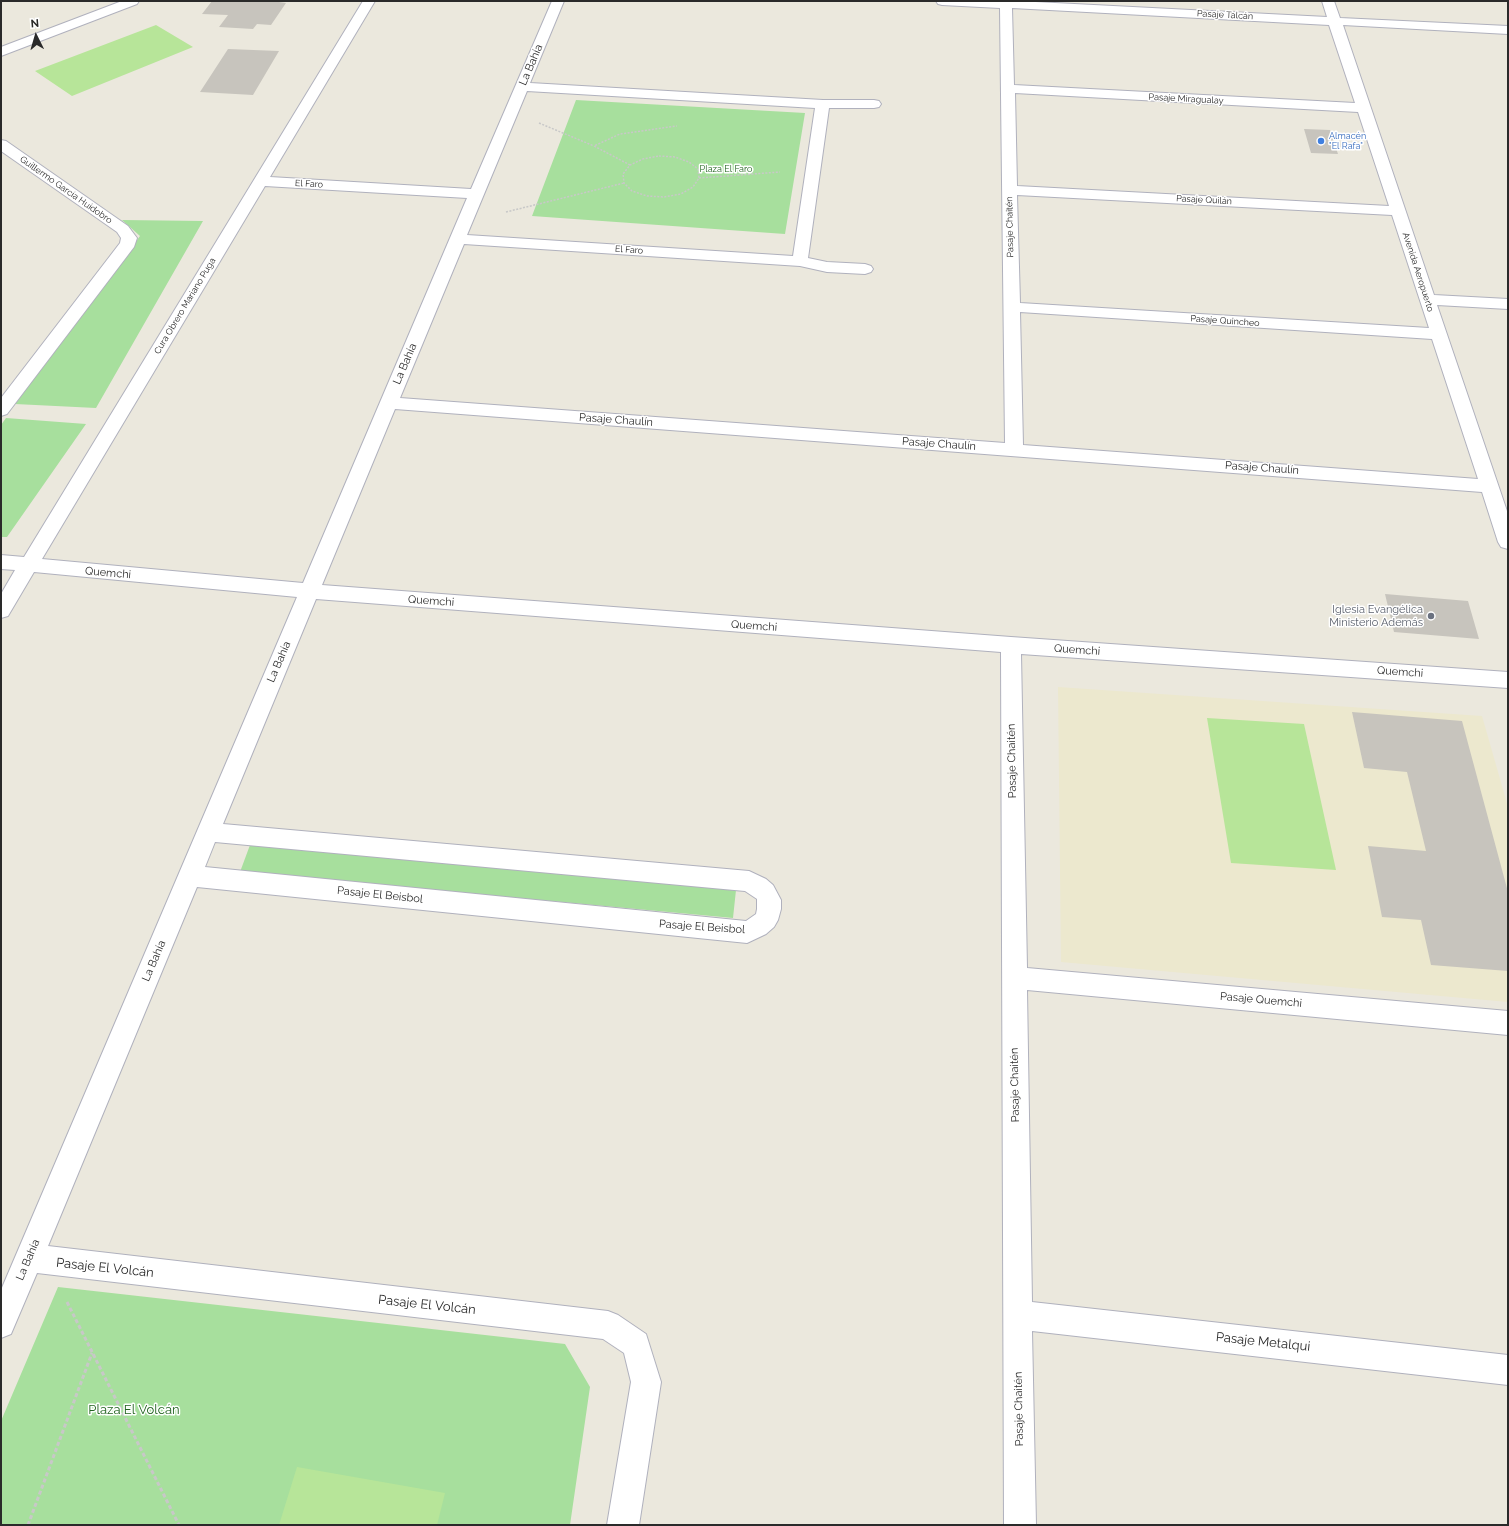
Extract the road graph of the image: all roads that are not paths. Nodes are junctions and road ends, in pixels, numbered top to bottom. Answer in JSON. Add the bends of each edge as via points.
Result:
{"nodes":[{"id":1,"x":133,"y":1,"type":"edge"},
{"id":2,"x":558,"y":1,"type":"edge"},
{"id":3,"x":942,"y":1,"type":"edge"},
{"id":4,"x":1328,"y":1,"type":"edge"},
{"id":5,"x":365,"y":4,"type":"edge"},
{"id":6,"x":1006,"y":4,"type":"junction"},
{"id":7,"x":1335,"y":21,"type":"junction"},
{"id":8,"x":1508,"y":30,"type":"edge"},
{"id":9,"x":1,"y":52,"type":"edge"},
{"id":10,"x":522,"y":87,"type":"junction"},
{"id":11,"x":1008,"y":89,"type":"junction"},
{"id":12,"x":823,"y":104,"type":"junction"},
{"id":13,"x":874,"y":104,"type":"dead end"},
{"id":14,"x":1364,"y":108,"type":"junction"},
{"id":15,"x":1,"y":144,"type":"edge"},
{"id":16,"x":260,"y":181,"type":"junction"},
{"id":17,"x":1010,"y":190,"type":"junction"},
{"id":18,"x":476,"y":194,"type":"junction"},
{"id":19,"x":1398,"y":211,"type":"junction"},
{"id":20,"x":461,"y":231,"type":"junction"},
{"id":21,"x":800,"y":261,"type":"junction"},
{"id":22,"x":865,"y":269,"type":"dead end"},
{"id":23,"x":1427,"y":299,"type":"junction"},
{"id":24,"x":1508,"y":304,"type":"edge"},
{"id":25,"x":1012,"y":307,"type":"junction"},
{"id":26,"x":1439,"y":334,"type":"junction"},
{"id":27,"x":388,"y":403,"type":"junction"},
{"id":28,"x":2,"y":406,"type":"edge"},
{"id":29,"x":1014,"y":450,"type":"junction"},
{"id":30,"x":1489,"y":486,"type":"junction"},
{"id":31,"x":1508,"y":542,"type":"edge"},
{"id":32,"x":1,"y":562,"type":"edge"},
{"id":33,"x":29,"y":565,"type":"junction"},
{"id":34,"x":309,"y":591,"type":"junction"},
{"id":35,"x":1,"y":611,"type":"edge"},
{"id":36,"x":1011,"y":645,"type":"junction"},
{"id":37,"x":1508,"y":680,"type":"edge"},
{"id":38,"x":208,"y":832,"type":"junction"},
{"id":39,"x":190,"y":876,"type":"junction"},
{"id":40,"x":1014,"y":978,"type":"junction"},
{"id":41,"x":1508,"y":1023,"type":"edge"},
{"id":42,"x":38,"y":1260,"type":"junction"},
{"id":43,"x":1018,"y":1315,"type":"junction"},
{"id":44,"x":1,"y":1324,"type":"edge"},
{"id":45,"x":1508,"y":1370,"type":"edge"},
{"id":46,"x":623,"y":1525,"type":"edge"},
{"id":47,"x":1020,"y":1525,"type":"edge"}],
"edges":[{"from":1,"to":9,"type":"street"},
{"from":2,"to":10,"type":"street","name":"La Bahía"},
{"from":3,"to":6,"type":"street","name":"Pasaje Talcán"},
{"from":4,"to":7,"type":"street","name":"Avenida Aeropuerto"},
{"from":5,"to":16,"type":"street","name":"Cura Obrero Mariano Puga"},
{"from":6,"to":7,"type":"street","name":"Pasaje Talcán"},
{"from":6,"to":11,"type":"street","name":"Pasaje Chaitén"},
{"from":7,"to":8,"type":"street","name":"Pasaje Talcán"},
{"from":7,"to":14,"type":"street","name":"Avenida Aeropuerto"},
{"from":10,"to":12,"type":"street"},
{"from":10,"to":18,"type":"street","name":"La Bahía"},
{"from":11,"to":14,"type":"street","name":"Pasaje Miragualay"},
{"from":11,"to":17,"type":"street","name":"Pasaje Chaitén"},
{"from":12,"to":13,"type":"street"},
{"from":12,"to":21,"type":"street"},
{"from":14,"to":19,"type":"street","name":"Avenida Aeropuerto"},
{"from":15,"to":28,"type":"street","name":"Guillermo García Huidobro","via":[[123,229],[129,238],[128,244]]},
{"from":16,"to":18,"type":"street","name":"El Faro"},
{"from":16,"to":33,"type":"street","name":"Cura Obrero Mariano Puga"},
{"from":17,"to":19,"type":"street","name":"Pasaje Quilán"},
{"from":17,"to":25,"type":"street","name":"Pasaje Chaitén"},
{"from":18,"to":20,"type":"street","name":"La Bahía"},
{"from":19,"to":23,"type":"street","name":"Avenida Aeropuerto"},
{"from":20,"to":21,"type":"street","name":"El Faro"},
{"from":20,"to":27,"type":"street","name":"La Bahía"},
{"from":21,"to":22,"type":"street","name":"El Faro","via":[[827,267]]},
{"from":23,"to":24,"type":"street"},
{"from":23,"to":26,"type":"street","name":"Avenida Aeropuerto"},
{"from":25,"to":26,"type":"street","name":"Pasaje Quincheo"},
{"from":25,"to":29,"type":"street","name":"Pasaje Chaitén"},
{"from":26,"to":30,"type":"street","name":"Avenida Aeropuerto"},
{"from":27,"to":29,"type":"street","name":"Pasaje Chaulín"},
{"from":27,"to":34,"type":"street","name":"La Bahía"},
{"from":29,"to":30,"type":"street","name":"Pasaje Chaulín"},
{"from":30,"to":31,"type":"street","name":"Avenida Aeropuerto"},
{"from":32,"to":33,"type":"street","name":"Quemchi"},
{"from":33,"to":34,"type":"street","name":"Quemchi"},
{"from":33,"to":35,"type":"street","name":"Cura Obrero Mariano Puga"},
{"from":34,"to":36,"type":"street","name":"Quemchi"},
{"from":34,"to":38,"type":"street","name":"La Bahía"},
{"from":36,"to":37,"type":"street","name":"Quemchi"},
{"from":36,"to":40,"type":"street","name":"Pasaje Chaitén"},
{"from":38,"to":39,"type":"street","name":"La Bahía"},
{"from":38,"to":39,"type":"street","name":"Pasaje El Beisbol","via":[[748,881],[765,892],[769,900],[769,910],[766,920],[747,932]]},
{"from":39,"to":42,"type":"street","name":"La Bahía"},
{"from":40,"to":41,"type":"street","name":"Pasaje Quemchi"},
{"from":40,"to":43,"type":"street","name":"Pasaje Chaitén"},
{"from":42,"to":44,"type":"street","name":"La Bahía"},
{"from":42,"to":46,"type":"street","name":"Pasaje El Volcán","via":[[608,1325],[636,1344],[646,1382]]},
{"from":43,"to":45,"type":"street","name":"Pasaje Metalqui"},
{"from":43,"to":47,"type":"street","name":"Pasaje Chaitén"}]}
